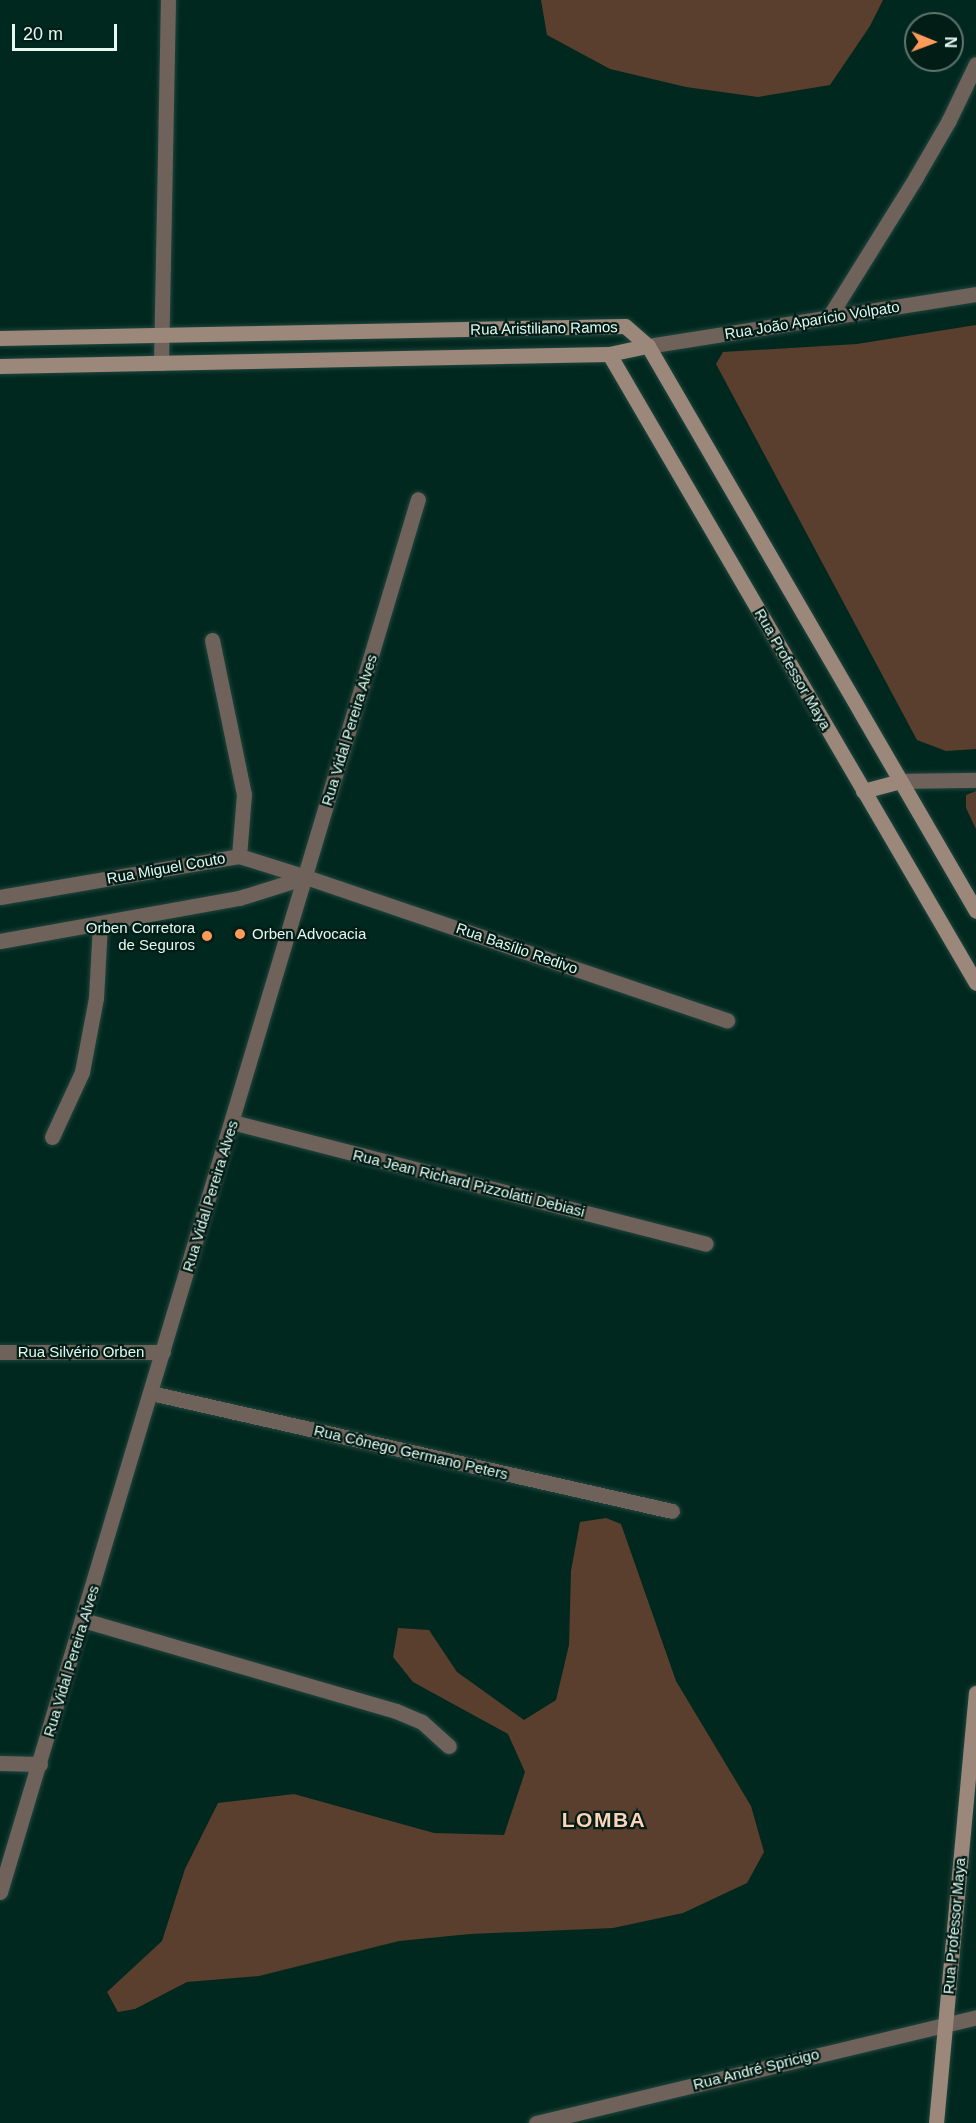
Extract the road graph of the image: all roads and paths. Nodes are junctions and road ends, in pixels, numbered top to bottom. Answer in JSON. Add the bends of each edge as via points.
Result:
{"nodes":[{"id":1,"x":168,"y":0,"type":"edge"},
{"id":2,"x":976,"y":64,"type":"edge"},
{"id":3,"x":976,"y":294,"type":"edge"},
{"id":4,"x":829,"y":317,"type":"junction"},
{"id":5,"x":418,"y":330,"type":"junction"},
{"id":6,"x":161,"y":335,"type":"junction"},
{"id":7,"x":0,"y":338,"type":"edge"},
{"id":8,"x":648,"y":346,"type":"junction"},
{"id":9,"x":609,"y":354,"type":"junction"},
{"id":10,"x":418,"y":358,"type":"junction"},
{"id":11,"x":161,"y":363,"type":"junction"},
{"id":12,"x":0,"y":366,"type":"edge"},
{"id":13,"x":418,"y":499,"type":"dead end"},
{"id":14,"x":212,"y":640,"type":"dead end"},
{"id":15,"x":976,"y":780,"type":"edge"},
{"id":16,"x":900,"y":781,"type":"junction"},
{"id":17,"x":863,"y":790,"type":"junction"},
{"id":18,"x":239,"y":856,"type":"junction"},
{"id":19,"x":306,"y":877,"type":"junction"},
{"id":20,"x":0,"y":897,"type":"edge"},
{"id":21,"x":976,"y":911,"type":"edge"},
{"id":22,"x":100,"y":923,"type":"junction"},
{"id":23,"x":0,"y":941,"type":"edge"},
{"id":24,"x":976,"y":983,"type":"edge"},
{"id":25,"x":728,"y":1020,"type":"dead end"},
{"id":26,"x":232,"y":1122,"type":"junction"},
{"id":27,"x":52,"y":1137,"type":"dead end"},
{"id":28,"x":706,"y":1244,"type":"dead end"},
{"id":29,"x":0,"y":1352,"type":"edge"},
{"id":30,"x":163,"y":1352,"type":"junction"},
{"id":31,"x":151,"y":1393,"type":"junction"},
{"id":32,"x":672,"y":1511,"type":"dead end"},
{"id":33,"x":83,"y":1620,"type":"junction"},
{"id":34,"x":976,"y":1693,"type":"edge"},
{"id":35,"x":449,"y":1746,"type":"dead end"},
{"id":36,"x":0,"y":1763,"type":"edge"},
{"id":37,"x":40,"y":1764,"type":"junction"},
{"id":38,"x":970,"y":1818,"type":"edge"},
{"id":39,"x":0,"y":1892,"type":"edge"},
{"id":40,"x":976,"y":2017,"type":"edge"},
{"id":41,"x":945,"y":2023,"type":"junction"},
{"id":42,"x":536,"y":2123,"type":"edge"},
{"id":43,"x":936,"y":2123,"type":"edge"}],
"edges":[{"from":1,"to":6,"type":"street"},
{"from":2,"to":4,"type":"street","via":[[927,158]]},
{"from":3,"to":4,"type":"street","name":"Rua João Aparício Volpato"},
{"from":4,"to":8,"type":"street","name":"Rua João Aparício Volpato"},
{"from":5,"to":6,"type":"main road","name":"Rua Aristiliano Ramos"},
{"from":5,"to":8,"type":"main road","name":"Rua Aristiliano Ramos","via":[[625,326]]},
{"from":5,"to":10,"type":"main road"},
{"from":6,"to":7,"type":"main road","name":"Rua Aristiliano Ramos"},
{"from":6,"to":11,"type":"street"},
{"from":8,"to":9,"type":"main road","name":"Rua Aristiliano Ramos"},
{"from":8,"to":16,"type":"main road"},
{"from":9,"to":10,"type":"main road","name":"Rua Aristiliano Ramos"},
{"from":9,"to":17,"type":"main road","name":"Rua Professor Maya"},
{"from":10,"to":11,"type":"main road","name":"Rua Aristiliano Ramos"},
{"from":11,"to":12,"type":"main road","name":"Rua Aristiliano Ramos"},
{"from":13,"to":19,"type":"street","name":"Rua Vidal Pereira Alves"},
{"from":14,"to":18,"type":"street","via":[[244,794]]},
{"from":15,"to":16,"type":"street"},
{"from":16,"to":17,"type":"main road"},
{"from":16,"to":21,"type":"main road"},
{"from":17,"to":24,"type":"main road","name":"Rua Professor Maya"},
{"from":18,"to":19,"type":"street","name":"Rua Miguel Couto"},
{"from":18,"to":20,"type":"street","name":"Rua Miguel Couto"},
{"from":19,"to":22,"type":"street","via":[[239,898]]},
{"from":19,"to":25,"type":"street","name":"Rua Basílio Redivo"},
{"from":19,"to":26,"type":"street","name":"Rua Vidal Pereira Alves"},
{"from":22,"to":23,"type":"street"},
{"from":22,"to":27,"type":"street","via":[[96,998],[82,1072]]},
{"from":26,"to":28,"type":"street","name":"Rua Jean Richard Pizzolatti Debiasi"},
{"from":26,"to":30,"type":"street","name":"Rua Vidal Pereira Alves"},
{"from":29,"to":30,"type":"street","name":"Rua Silvério Orben"},
{"from":30,"to":31,"type":"street","name":"Rua Vidal Pereira Alves"},
{"from":31,"to":32,"type":"street","name":"Rua Cônego Germano Peters"},
{"from":31,"to":33,"type":"street","name":"Rua Vidal Pereira Alves"},
{"from":33,"to":35,"type":"street","via":[[396,1711],[422,1722]]},
{"from":33,"to":37,"type":"street","name":"Rua Vidal Pereira Alves"},
{"from":34,"to":38,"type":"main road","name":"Rua Professor Maya"},
{"from":36,"to":37,"type":"street"},
{"from":37,"to":39,"type":"street","name":"Rua Vidal Pereira Alves"},
{"from":38,"to":41,"type":"main road","name":"Rua Professor Maya"},
{"from":40,"to":41,"type":"street","name":"Rua André Spricigo"},
{"from":41,"to":42,"type":"street","name":"Rua André Spricigo"},
{"from":41,"to":43,"type":"main road","name":"Rua Professor Maya"}]}
